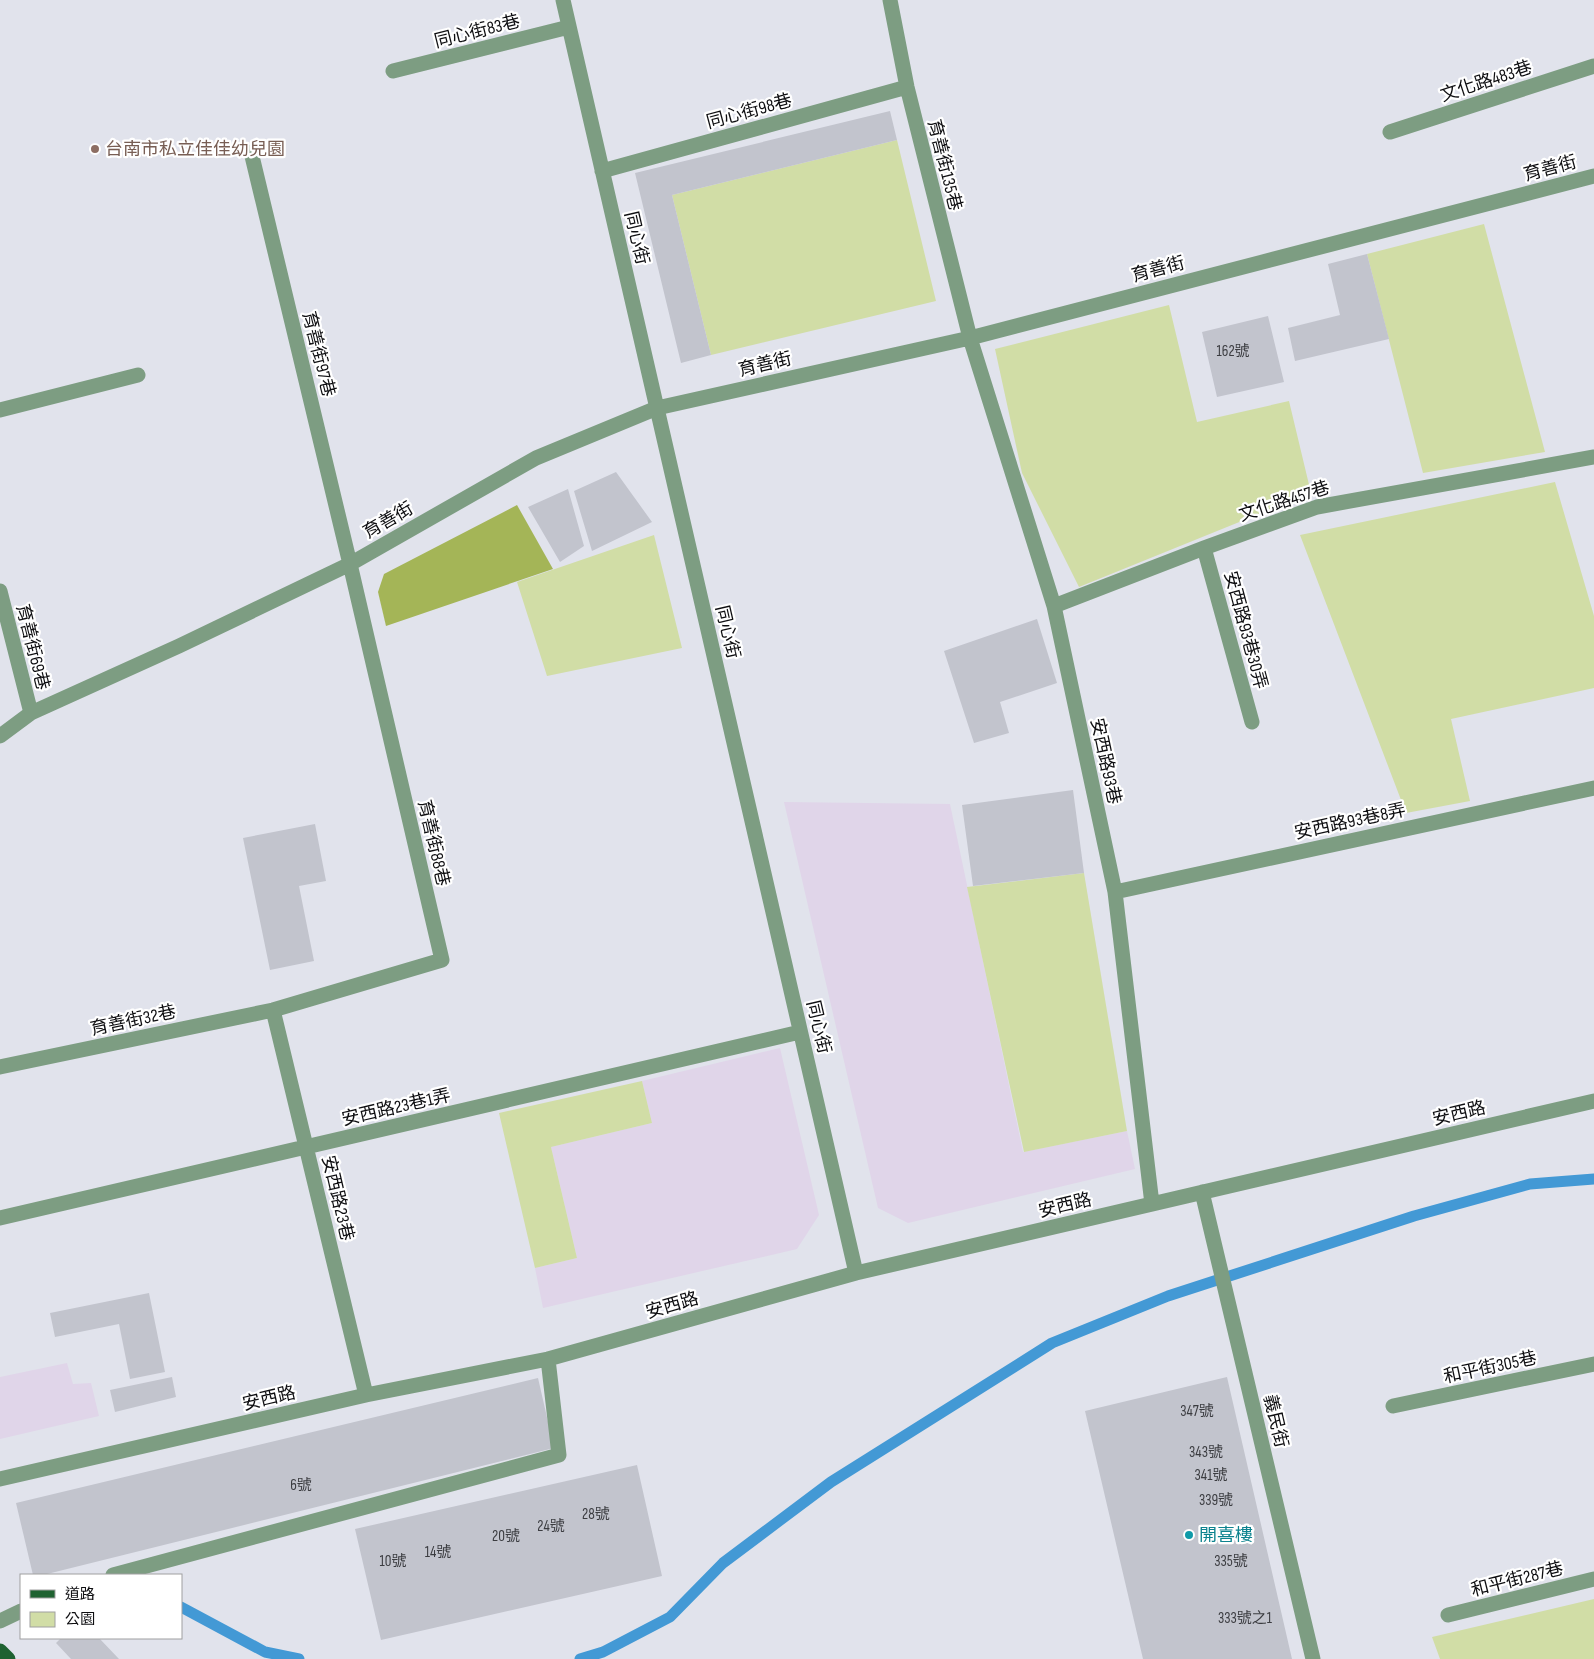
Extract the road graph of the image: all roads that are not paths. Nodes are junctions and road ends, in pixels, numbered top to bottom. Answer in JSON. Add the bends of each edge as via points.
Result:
{"nodes":[{"id":1,"x":563,"y":0,"type":"edge"},
{"id":2,"x":890,"y":0,"type":"edge"},
{"id":3,"x":569,"y":27,"type":"junction"},
{"id":4,"x":1594,"y":66,"type":"edge"},
{"id":5,"x":393,"y":71,"type":"dead end"},
{"id":6,"x":907,"y":87,"type":"junction"},
{"id":7,"x":1390,"y":132,"type":"dead end"},
{"id":8,"x":251,"y":152,"type":"dead end"},
{"id":9,"x":602,"y":171,"type":"junction"},
{"id":10,"x":1594,"y":176,"type":"edge"},
{"id":11,"x":970,"y":338,"type":"junction"},
{"id":12,"x":138,"y":375,"type":"dead end"},
{"id":13,"x":657,"y":408,"type":"junction"},
{"id":14,"x":0,"y":410,"type":"edge"},
{"id":15,"x":1594,"y":457,"type":"edge"},
{"id":16,"x":1204,"y":548,"type":"junction"},
{"id":17,"x":350,"y":564,"type":"junction"},
{"id":18,"x":0,"y":591,"type":"edge"},
{"id":19,"x":1054,"y":606,"type":"junction"},
{"id":20,"x":31,"y":712,"type":"junction"},
{"id":21,"x":1252,"y":722,"type":"dead end"},
{"id":22,"x":0,"y":736,"type":"edge"},
{"id":23,"x":1594,"y":788,"type":"edge"},
{"id":24,"x":1114,"y":892,"type":"junction"},
{"id":25,"x":273,"y":1010,"type":"junction"},
{"id":26,"x":800,"y":1032,"type":"junction"},
{"id":27,"x":0,"y":1067,"type":"edge"},
{"id":28,"x":1594,"y":1101,"type":"edge"},
{"id":29,"x":306,"y":1147,"type":"junction"},
{"id":30,"x":1202,"y":1192,"type":"junction"},
{"id":31,"x":1152,"y":1204,"type":"junction"},
{"id":32,"x":0,"y":1218,"type":"edge"},
{"id":33,"x":856,"y":1273,"type":"junction"},
{"id":34,"x":548,"y":1359,"type":"junction"},
{"id":35,"x":1594,"y":1364,"type":"edge"},
{"id":36,"x":366,"y":1396,"type":"junction"},
{"id":37,"x":1393,"y":1406,"type":"dead end"},
{"id":38,"x":0,"y":1479,"type":"edge"},
{"id":39,"x":117,"y":1574,"type":"edge"},
{"id":40,"x":1594,"y":1579,"type":"edge"},
{"id":41,"x":20,"y":1611,"type":"edge"},
{"id":42,"x":1448,"y":1615,"type":"dead end"},
{"id":43,"x":0,"y":1621,"type":"edge"},
{"id":44,"x":0,"y":1651,"type":"edge"},
{"id":45,"x":8,"y":1659,"type":"edge"},
{"id":46,"x":1313,"y":1659,"type":"edge"}],
"edges":[{"from":1,"to":3,"type":"street","name":"同心街"},
{"from":2,"to":6,"type":"street","name":"育善街135巷"},
{"from":3,"to":5,"type":"street","name":"同心街83巷"},
{"from":3,"to":9,"type":"street","name":"同心街"},
{"from":4,"to":7,"type":"street","name":"文化路483巷"},
{"from":6,"to":9,"type":"street","name":"同心街98巷"},
{"from":6,"to":11,"type":"street","name":"育善街135巷"},
{"from":8,"to":17,"type":"street","name":"育善街97巷"},
{"from":9,"to":13,"type":"street","name":"同心街"},
{"from":10,"to":11,"type":"street","name":"育善街"},
{"from":11,"to":13,"type":"street","name":"育善街"},
{"from":11,"to":19,"type":"street","name":"安西路93巷"},
{"from":12,"to":14,"type":"street"},
{"from":13,"to":17,"type":"street","name":"育善街","via":[[536,458]]},
{"from":13,"to":26,"type":"street","name":"同心街"},
{"from":15,"to":16,"type":"street","name":"文化路457巷","via":[[1317,507]]},
{"from":16,"to":19,"type":"street","name":"文化路457巷"},
{"from":16,"to":21,"type":"street","name":"安西路93巷30弄"},
{"from":17,"to":20,"type":"street","name":"育善街"},
{"from":17,"to":25,"type":"street","name":"育善街88巷","via":[[442,960]]},
{"from":18,"to":20,"type":"street","name":"育善街69巷"},
{"from":19,"to":24,"type":"street","name":"安西路93巷"},
{"from":20,"to":22,"type":"street","name":"育善街"},
{"from":23,"to":24,"type":"street","name":"安西路93巷8弄"},
{"from":24,"to":31,"type":"street","name":"安西路93巷"},
{"from":25,"to":27,"type":"street","name":"育善街32巷"},
{"from":25,"to":29,"type":"street","name":"安西路23巷"},
{"from":26,"to":29,"type":"street","name":"安西路23巷1弄"},
{"from":26,"to":33,"type":"street","name":"同心街"},
{"from":28,"to":30,"type":"street","name":"安西路"},
{"from":29,"to":32,"type":"street","name":"安西路23巷1弄"},
{"from":29,"to":36,"type":"street","name":"安西路23巷"},
{"from":30,"to":31,"type":"street","name":"安西路"},
{"from":30,"to":46,"type":"street","name":"義民街"},
{"from":31,"to":33,"type":"street","name":"安西路"},
{"from":33,"to":34,"type":"street","name":"安西路"},
{"from":34,"to":36,"type":"street","name":"安西路"},
{"from":34,"to":39,"type":"street","via":[[559,1455]]},
{"from":35,"to":37,"type":"street","name":"和平街305巷"},
{"from":36,"to":38,"type":"street","name":"安西路"},
{"from":40,"to":42,"type":"street","name":"和平街287巷"},
{"from":41,"to":43,"type":"street"},
{"from":44,"to":45,"type":"main road"}]}
